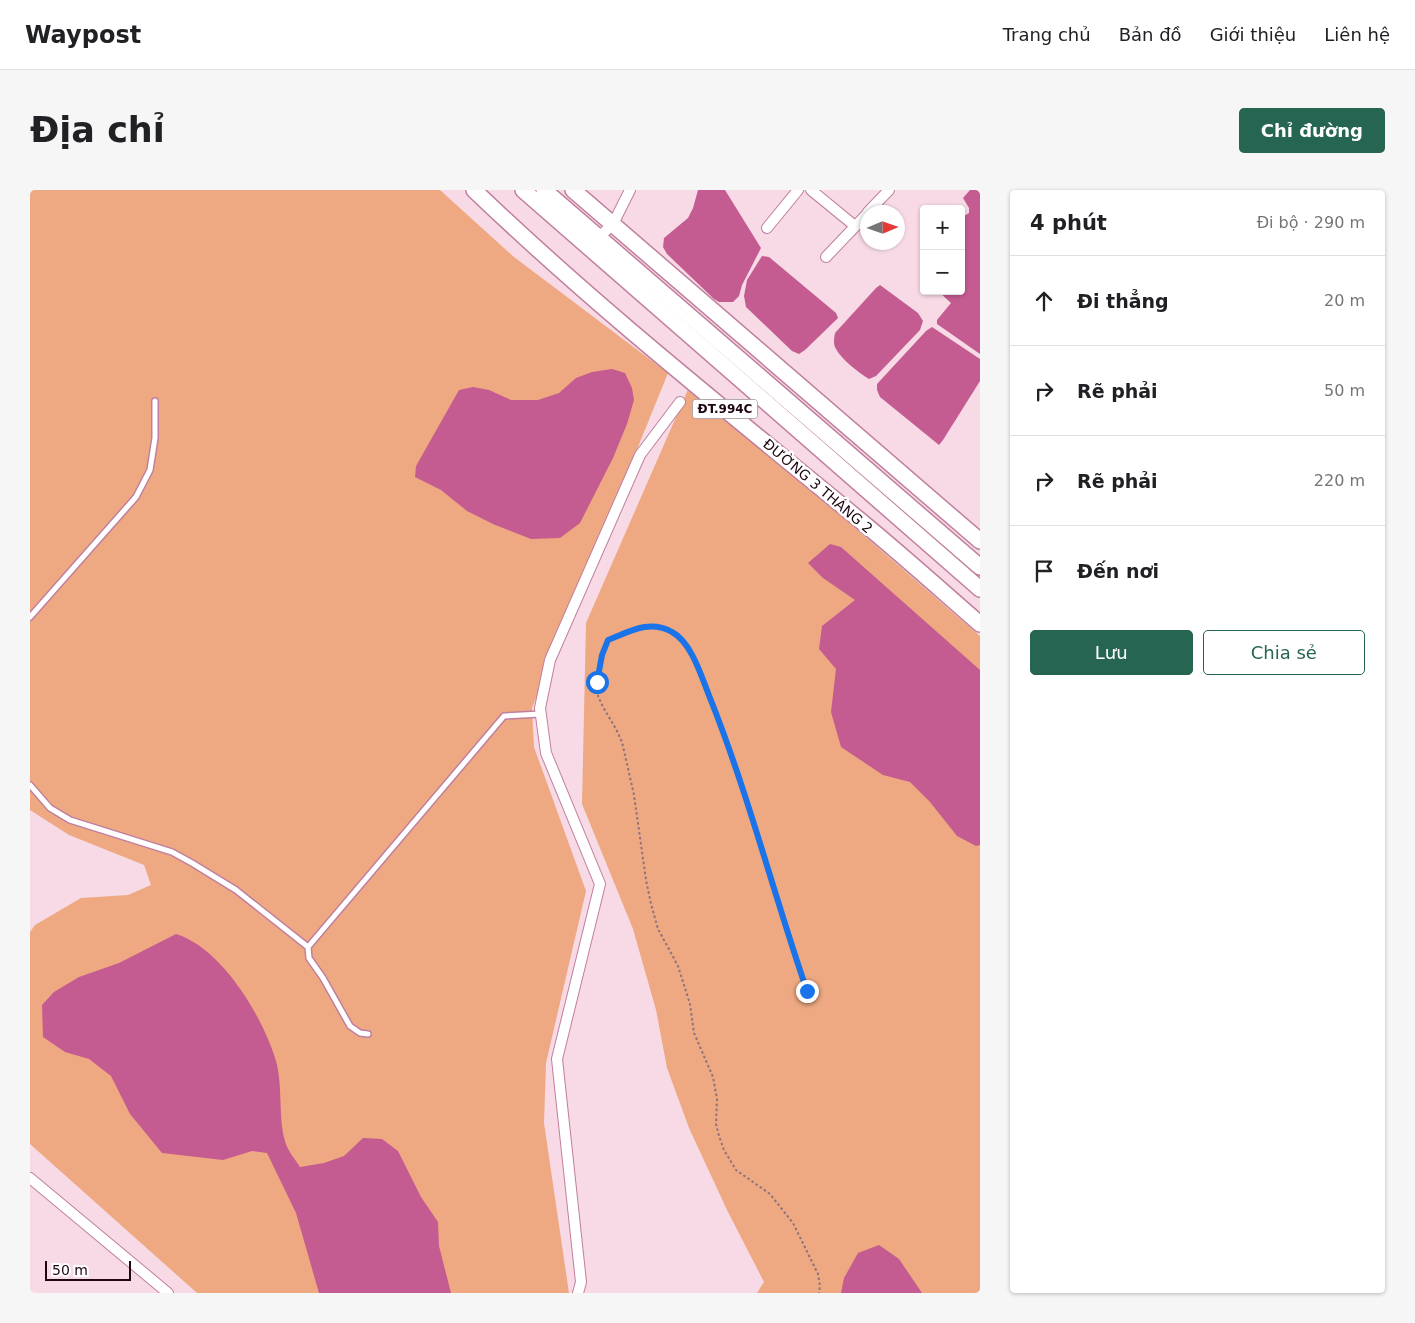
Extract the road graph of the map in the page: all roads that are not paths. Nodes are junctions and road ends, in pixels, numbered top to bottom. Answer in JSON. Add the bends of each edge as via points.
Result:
{"nodes":[{"id":1,"x":474,"y":190,"type":"edge"},
{"id":2,"x":523,"y":190,"type":"edge"},
{"id":3,"x":544,"y":190,"type":"edge"},
{"id":4,"x":573,"y":190,"type":"edge"},
{"id":5,"x":630,"y":190,"type":"edge"},
{"id":6,"x":798,"y":190,"type":"edge"},
{"id":7,"x":811,"y":190,"type":"edge"},
{"id":8,"x":889,"y":190,"type":"edge"},
{"id":9,"x":875,"y":205,"type":"edge"},
{"id":10,"x":860,"y":222,"type":"edge"},
{"id":11,"x":613,"y":224,"type":"junction"},
{"id":12,"x":856,"y":226,"type":"junction"},
{"id":13,"x":767,"y":228,"type":"dead end"},
{"id":14,"x":598,"y":238,"type":"junction"},
{"id":15,"x":826,"y":257,"type":"dead end"},
{"id":16,"x":155,"y":401,"type":"dead end"},
{"id":17,"x":680,"y":402,"type":"dead end"},
{"id":18,"x":980,"y":541,"type":"edge"},
{"id":19,"x":980,"y":567,"type":"edge"},
{"id":20,"x":980,"y":588,"type":"edge"},
{"id":21,"x":30,"y":617,"type":"edge"},
{"id":22,"x":980,"y":624,"type":"edge"},
{"id":23,"x":541,"y":714,"type":"junction"},
{"id":24,"x":30,"y":785,"type":"edge"},
{"id":25,"x":308,"y":947,"type":"junction"},
{"id":26,"x":368,"y":1034,"type":"dead end"},
{"id":27,"x":30,"y":1178,"type":"edge"},
{"id":28,"x":168,"y":1293,"type":"edge"},
{"id":29,"x":578,"y":1293,"type":"edge"}],
"edges":[{"from":1,"to":22,"type":"main road","name":"ĐƯỜNG 3 THÁNG 2","number":"ĐT.994C","via":[[593,298]]},
{"from":2,"to":20,"type":"main road","name":"ĐƯỜNG 3 THÁNG 2","number":"ĐT.994C"},
{"from":3,"to":14,"type":"main road","number":"ĐT.994C"},
{"from":4,"to":11,"type":"main road"},
{"from":5,"to":11,"type":"street"},
{"from":6,"to":13,"type":"street"},
{"from":7,"to":12,"type":"street"},
{"from":8,"to":9,"type":"street"},
{"from":10,"to":12,"type":"street"},
{"from":11,"to":14,"type":"street"},
{"from":11,"to":18,"type":"main road"},
{"from":12,"to":15,"type":"street"},
{"from":14,"to":19,"type":"main road","number":"ĐT.994C"},
{"from":16,"to":21,"type":"lane","via":[[155,438],[150,470],[136,497]]},
{"from":17,"to":23,"type":"street","via":[[640,455],[550,660]]},
{"from":23,"to":25,"type":"lane","via":[[504,716]]},
{"from":23,"to":29,"type":"street","via":[[546,752],[600,884],[557,1059],[581,1282]]},
{"from":24,"to":25,"type":"lane","via":[[50,808],[70,820],[172,852],[192,863],[253,902]]},
{"from":25,"to":26,"type":"lane","via":[[309,958],[350,1026]]},
{"from":27,"to":28,"type":"street"}]}
